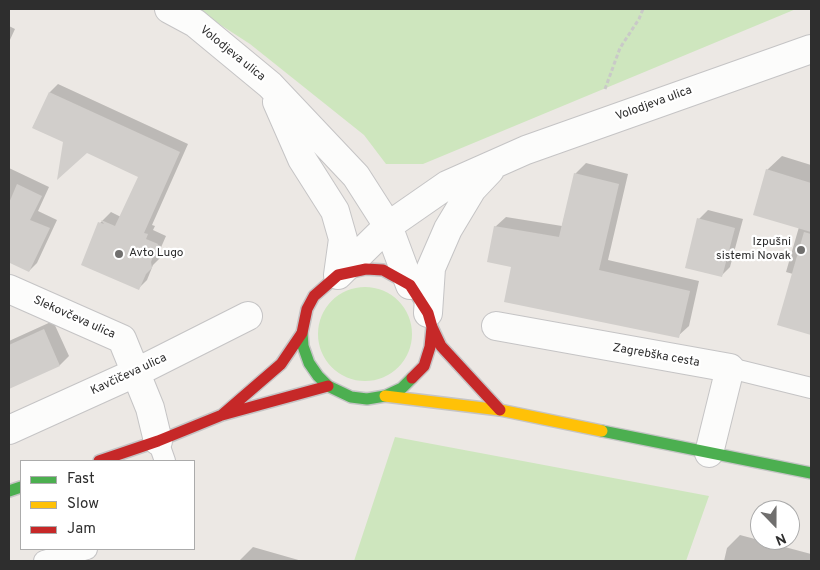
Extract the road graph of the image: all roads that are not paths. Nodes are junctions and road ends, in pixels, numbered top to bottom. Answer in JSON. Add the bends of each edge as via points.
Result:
{"nodes":[{"id":1,"x":169,"y":9,"type":"edge"},
{"id":2,"x":811,"y":49,"type":"edge"},
{"id":3,"x":270,"y":85,"type":"junction"},
{"id":4,"x":498,"y":162,"type":"junction"},
{"id":5,"x":388,"y":226,"type":"junction"},
{"id":6,"x":338,"y":275,"type":"junction"},
{"id":7,"x":410,"y":285,"type":"junction"},
{"id":8,"x":9,"y":289,"type":"edge"},
{"id":9,"x":248,"y":316,"type":"dead end"},
{"id":10,"x":430,"y":320,"type":"junction"},
{"id":11,"x":496,"y":326,"type":"dead end"},
{"id":12,"x":302,"y":333,"type":"junction"},
{"id":13,"x":730,"y":368,"type":"junction"},
{"id":14,"x":137,"y":372,"type":"junction"},
{"id":15,"x":328,"y":386,"type":"junction"},
{"id":16,"x":811,"y":388,"type":"edge"},
{"id":17,"x":385,"y":396,"type":"junction"},
{"id":18,"x":500,"y":410,"type":"junction"},
{"id":19,"x":222,"y":415,"type":"junction"},
{"id":20,"x":9,"y":430,"type":"edge"},
{"id":21,"x":162,"y":451,"type":"edge"},
{"id":22,"x":709,"y":453,"type":"junction"},
{"id":23,"x":105,"y":460,"type":"edge"},
{"id":24,"x":811,"y":473,"type":"edge"},
{"id":25,"x":83,"y":550,"type":"edge"},
{"id":26,"x":44,"y":561,"type":"edge"}],
"edges":[{"from":1,"to":3,"type":"street","name":"Volodjeva ulica","via":[[195,24]]},
{"from":2,"to":4,"type":"street","name":"Volodjeva ulica"},
{"from":3,"to":5,"type":"street","name":"Volodjeva ulica","via":[[356,176]]},
{"from":3,"to":6,"type":"street","name":"Volodjeva ulica","via":[[302,159],[335,211],[343,239]]},
{"from":4,"to":5,"type":"street","name":"Volodjeva ulica","via":[[447,185]]},
{"from":4,"to":10,"type":"street","name":"Volodjeva ulica","via":[[472,189],[448,229],[431,268]]},
{"from":5,"to":6,"type":"street","name":"Volodjeva ulica"},
{"from":5,"to":7,"type":"street","name":"Volodjeva ulica"},
{"from":6,"to":7,"type":"street","via":[[366,269],[382,270]]},
{"from":6,"to":12,"type":"street","via":[[314,296],[307,308]]},
{"from":7,"to":10,"type":"street"},
{"from":8,"to":14,"type":"street","name":"Slekovčeva ulica","via":[[122,340]]},
{"from":9,"to":14,"type":"street","name":"Kavčičeva ulica"},
{"from":10,"to":17,"type":"street","via":[[430,347],[424,366],[402,388]]},
{"from":10,"to":18,"type":"street","via":[[442,346]]},
{"from":11,"to":13,"type":"street","name":"Zagrebška cesta"},
{"from":12,"to":15,"type":"street","via":[[309,363]]},
{"from":12,"to":19,"type":"street","via":[[282,364]]},
{"from":13,"to":16,"type":"lane"},
{"from":13,"to":22,"type":"street"},
{"from":14,"to":20,"type":"street","name":"Kavčičeva ulica"},
{"from":14,"to":21,"type":"street","name":"Slekovčeva ulica"},
{"from":15,"to":17,"type":"street","via":[[351,397]]},
{"from":15,"to":19,"type":"street"},
{"from":17,"to":18,"type":"street"},
{"from":18,"to":22,"type":"street"},
{"from":19,"to":21,"type":"street"},
{"from":21,"to":23,"type":"street"},
{"from":22,"to":24,"type":"street"},
{"from":25,"to":26,"type":"lane"}]}
